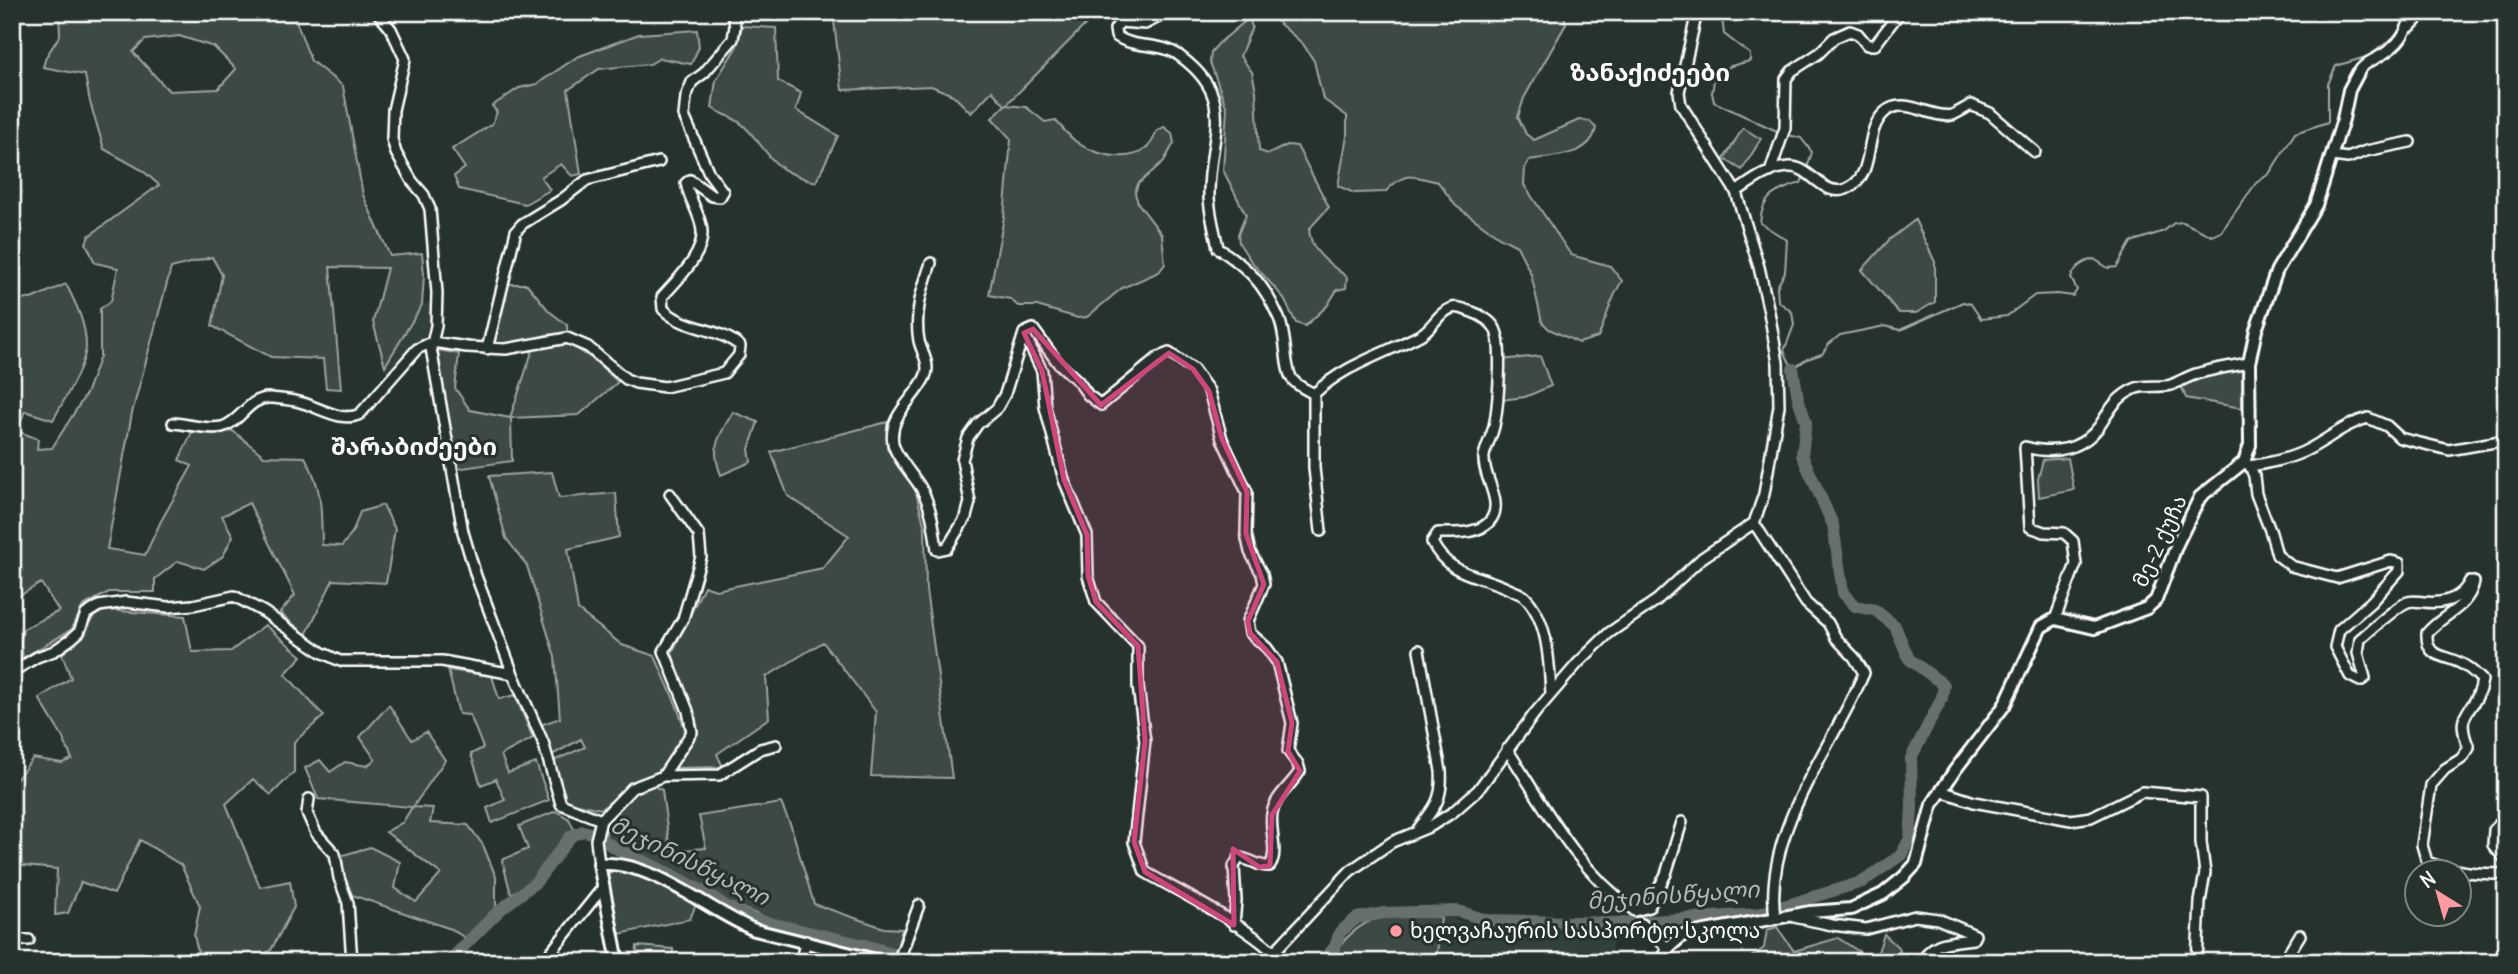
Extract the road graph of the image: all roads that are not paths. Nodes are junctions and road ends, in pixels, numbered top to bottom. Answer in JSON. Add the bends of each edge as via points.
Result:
{"nodes":[{"id":1,"x":377,"y":12,"type":"edge"},
{"id":2,"x":732,"y":12,"type":"edge"},
{"id":3,"x":1168,"y":12,"type":"edge"},
{"id":4,"x":1697,"y":12,"type":"edge"},
{"id":5,"x":1900,"y":12,"type":"edge"},
{"id":6,"x":2412,"y":12,"type":"edge"},
{"id":7,"x":2424,"y":12,"type":"edge"},
{"id":8,"x":2409,"y":28,"type":"junction"},
{"id":9,"x":2358,"y":73,"type":"joint"},
{"id":10,"x":2410,"y":142,"type":"dead end"},
{"id":11,"x":2035,"y":152,"type":"dead end"},
{"id":12,"x":2332,"y":156,"type":"junction"},
{"id":13,"x":659,"y":162,"type":"dead end"},
{"id":14,"x":1770,"y":172,"type":"junction"},
{"id":15,"x":1736,"y":192,"type":"junction"},
{"id":16,"x":931,"y":263,"type":"dead end"},
{"id":17,"x":1024,"y":333,"type":"junction"},
{"id":18,"x":432,"y":342,"type":"junction"},
{"id":19,"x":487,"y":349,"type":"junction"},
{"id":20,"x":2249,"y":363,"type":"junction"},
{"id":21,"x":1314,"y":394,"type":"junction"},
{"id":22,"x":173,"y":424,"type":"dead end"},
{"id":23,"x":2506,"y":440,"type":"edge"},
{"id":24,"x":2247,"y":464,"type":"junction"},
{"id":25,"x":670,"y":494,"type":"dead end"},
{"id":26,"x":1754,"y":523,"type":"junction"},
{"id":27,"x":1321,"y":531,"type":"dead end"},
{"id":28,"x":2055,"y":619,"type":"junction"},
{"id":29,"x":1419,"y":650,"type":"dead end"},
{"id":30,"x":12,"y":672,"type":"edge"},
{"id":31,"x":513,"y":674,"type":"junction"},
{"id":32,"x":1551,"y":694,"type":"junction"},
{"id":33,"x":776,"y":745,"type":"dead end"},
{"id":34,"x":1507,"y":749,"type":"junction"},
{"id":35,"x":663,"y":776,"type":"junction"},
{"id":36,"x":1941,"y":791,"type":"junction"},
{"id":37,"x":309,"y":799,"type":"dead end"},
{"id":38,"x":2506,"y":817,"type":"edge"},
{"id":39,"x":600,"y":822,"type":"junction"},
{"id":40,"x":1682,"y":822,"type":"dead end"},
{"id":41,"x":1417,"y":830,"type":"junction"},
{"id":42,"x":2506,"y":860,"type":"edge"},
{"id":43,"x":599,"y":864,"type":"junction"},
{"id":44,"x":2506,"y":874,"type":"edge"},
{"id":45,"x":604,"y":886,"type":"junction"},
{"id":46,"x":919,"y":905,"type":"dead end"},
{"id":47,"x":1774,"y":915,"type":"junction"},
{"id":48,"x":1789,"y":916,"type":"junction"},
{"id":49,"x":1642,"y":924,"type":"dead end"},
{"id":50,"x":1234,"y":925,"type":"junction"},
{"id":51,"x":2300,"y":935,"type":"dead end"},
{"id":52,"x":12,"y":940,"type":"edge"},
{"id":53,"x":29,"y":940,"type":"dead end"},
{"id":54,"x":806,"y":942,"type":"junction"},
{"id":55,"x":1668,"y":948,"type":"junction"},
{"id":56,"x":1274,"y":951,"type":"junction"},
{"id":57,"x":352,"y":962,"type":"edge"},
{"id":58,"x":543,"y":962,"type":"edge"},
{"id":59,"x":618,"y":962,"type":"edge"},
{"id":60,"x":800,"y":962,"type":"edge"},
{"id":61,"x":884,"y":962,"type":"edge"},
{"id":62,"x":898,"y":962,"type":"edge"},
{"id":63,"x":1283,"y":962,"type":"edge"},
{"id":64,"x":1662,"y":962,"type":"edge"},
{"id":65,"x":1923,"y":962,"type":"edge"},
{"id":66,"x":2197,"y":962,"type":"edge"},
{"id":67,"x":2283,"y":962,"type":"edge"}],
"edges":[{"from":1,"to":18,"type":"street","via":[[405,59],[393,110],[392,139],[430,209],[437,293]]},
{"from":2,"to":19,"type":"street","via":[[733,39],[692,82],[684,116],[709,173],[723,192],[720,197],[712,196],[690,180],[686,183],[703,241],[662,297],[663,309],[671,317],[729,337],[740,346],[733,365],[724,373],[664,387],[626,379],[588,347],[567,338]]},
{"from":3,"to":21,"type":"street","via":[[1145,24],[1121,22],[1116,36],[1134,44],[1165,47],[1205,80],[1216,100],[1209,196],[1218,248],[1257,279],[1279,317],[1291,377]]},
{"from":4,"to":15,"type":"street","via":[[1679,92],[1681,105]]},
{"from":5,"to":14,"type":"street","via":[[1875,45],[1867,45],[1850,31],[1792,71],[1786,79],[1785,128]]},
{"from":6,"to":8,"type":"street"},
{"from":7,"to":8,"type":"street"},
{"from":8,"to":9,"type":"street","via":[[2396,46]]},
{"from":9,"to":12,"type":"street","via":[[2349,90]]},
{"from":10,"to":12,"type":"street","via":[[2348,158]]},
{"from":11,"to":14,"type":"street","via":[[1990,113],[1971,105],[1950,116],[1906,106],[1887,110],[1875,122],[1861,178],[1847,189],[1829,189],[1791,166]]},
{"from":12,"to":20,"type":"street","via":[[2316,205],[2277,270]]},
{"from":13,"to":19,"type":"street","via":[[587,180],[522,223],[516,231]]},
{"from":14,"to":15,"type":"street"},
{"from":15,"to":26,"type":"street","via":[[1759,267],[1778,363],[1775,435]]},
{"from":16,"to":17,"type":"street","via":[[917,305],[927,376],[898,415],[893,444],[931,509],[937,550],[947,548],[965,517],[970,502],[962,460],[968,438],[997,408]]},
{"from":17,"to":50,"type":"street","via":[[1042,371],[1045,407],[1063,480],[1087,535],[1088,576],[1096,602],[1138,646],[1145,741],[1134,842],[1144,872]]},
{"from":17,"to":50,"type":"street","via":[[1033,329],[1058,363],[1101,405],[1169,353],[1193,369],[1209,391],[1222,439],[1247,492],[1246,534],[1264,584],[1248,621],[1250,633],[1277,662],[1292,723],[1288,751],[1300,771],[1277,799],[1272,814],[1274,859],[1270,866],[1259,867],[1239,858],[1234,866]]},
{"from":18,"to":19,"type":"street"},
{"from":18,"to":22,"type":"street","via":[[417,349],[355,417],[269,397],[223,426]]},
{"from":18,"to":31,"type":"street","via":[[463,532]]},
{"from":20,"to":24,"type":"street"},
{"from":20,"to":28,"type":"street","via":[[2170,385],[2135,388],[2110,407],[2092,434],[2070,449],[2025,447],[2030,527],[2064,533],[2073,541],[2076,564]]},
{"from":21,"to":27,"type":"street","via":[[1314,468]]},
{"from":21,"to":32,"type":"street","via":[[1329,380],[1423,333],[1451,308],[1481,315],[1496,329],[1500,350],[1494,426],[1484,455],[1495,505],[1492,518],[1468,532],[1438,533],[1432,542],[1447,564],[1523,595],[1536,614],[1549,650]]},
{"from":23,"to":24,"type":"street","via":[[2449,450],[2400,438],[2368,418],[2273,463]]},
{"from":24,"to":28,"type":"street","name":"მე-2 ქუჩა","via":[[2200,497],[2155,600],[2147,608],[2094,628]]},
{"from":24,"to":44,"type":"street","via":[[2277,555],[2291,566],[2337,578],[2390,561],[2399,563],[2399,571],[2339,630],[2335,647],[2350,676],[2360,681],[2365,678],[2358,653],[2360,639],[2397,607],[2409,601],[2437,603],[2455,598],[2474,582],[2471,596],[2427,633],[2426,644],[2433,653],[2463,664],[2482,680],[2461,730],[2469,748],[2431,785],[2422,845],[2427,862],[2474,874]]},
{"from":25,"to":35,"type":"street","via":[[699,535],[701,556],[683,619],[664,651],[692,732]]},
{"from":26,"to":32,"type":"street","via":[[1702,558],[1657,600],[1609,633]]},
{"from":26,"to":47,"type":"street","via":[[1806,603],[1828,623],[1864,673],[1791,817],[1775,861]]},
{"from":28,"to":36,"type":"street","via":[[2041,627],[2004,706]]},
{"from":29,"to":41,"type":"street","via":[[1442,788],[1436,807]]},
{"from":30,"to":31,"type":"street","via":[[54,652],[79,632],[86,614],[99,606],[126,602],[181,606],[234,596],[340,661],[442,661]]},
{"from":31,"to":39,"type":"street","via":[[543,742],[561,804]]},
{"from":32,"to":34,"type":"street"},
{"from":33,"to":35,"type":"street","via":[[760,749],[719,775]]},
{"from":34,"to":40,"type":"street","via":[[1568,846],[1613,895],[1635,911],[1648,907],[1666,874]]},
{"from":34,"to":41,"type":"street","via":[[1478,790],[1453,812]]},
{"from":35,"to":39,"type":"street","via":[[632,788]]},
{"from":36,"to":48,"type":"street","via":[[1926,821],[1916,864],[1904,877],[1883,894],[1851,909]]},
{"from":36,"to":66,"type":"street","via":[[1974,802],[2071,820],[2091,817],[2142,792],[2201,797],[2206,873]]},
{"from":37,"to":57,"type":"street","via":[[307,813],[316,833],[335,854],[348,903]]},
{"from":38,"to":42,"type":"street","via":[[2494,830],[2493,845]]},
{"from":39,"to":43,"type":"street","via":[[596,840]]},
{"from":41,"to":56,"type":"street","via":[[1350,871]]},
{"from":43,"to":45,"type":"street"},
{"from":43,"to":54,"type":"street","via":[[614,863],[650,875],[755,930]]},
{"from":45,"to":58,"type":"street"},
{"from":45,"to":59,"type":"street"},
{"from":46,"to":62,"type":"street"},
{"from":47,"to":48,"type":"street"},
{"from":47,"to":55,"type":"street","via":[[1683,935]]},
{"from":48,"to":65,"type":"street","via":[[1866,929],[1915,916],[1938,919],[1975,935],[1935,945]]},
{"from":49,"to":55,"type":"street"},
{"from":50,"to":56,"type":"street"},
{"from":51,"to":67,"type":"street"},
{"from":52,"to":53,"type":"street"},
{"from":54,"to":60,"type":"street"},
{"from":54,"to":61,"type":"street"},
{"from":55,"to":64,"type":"street"},
{"from":56,"to":63,"type":"street"}]}
